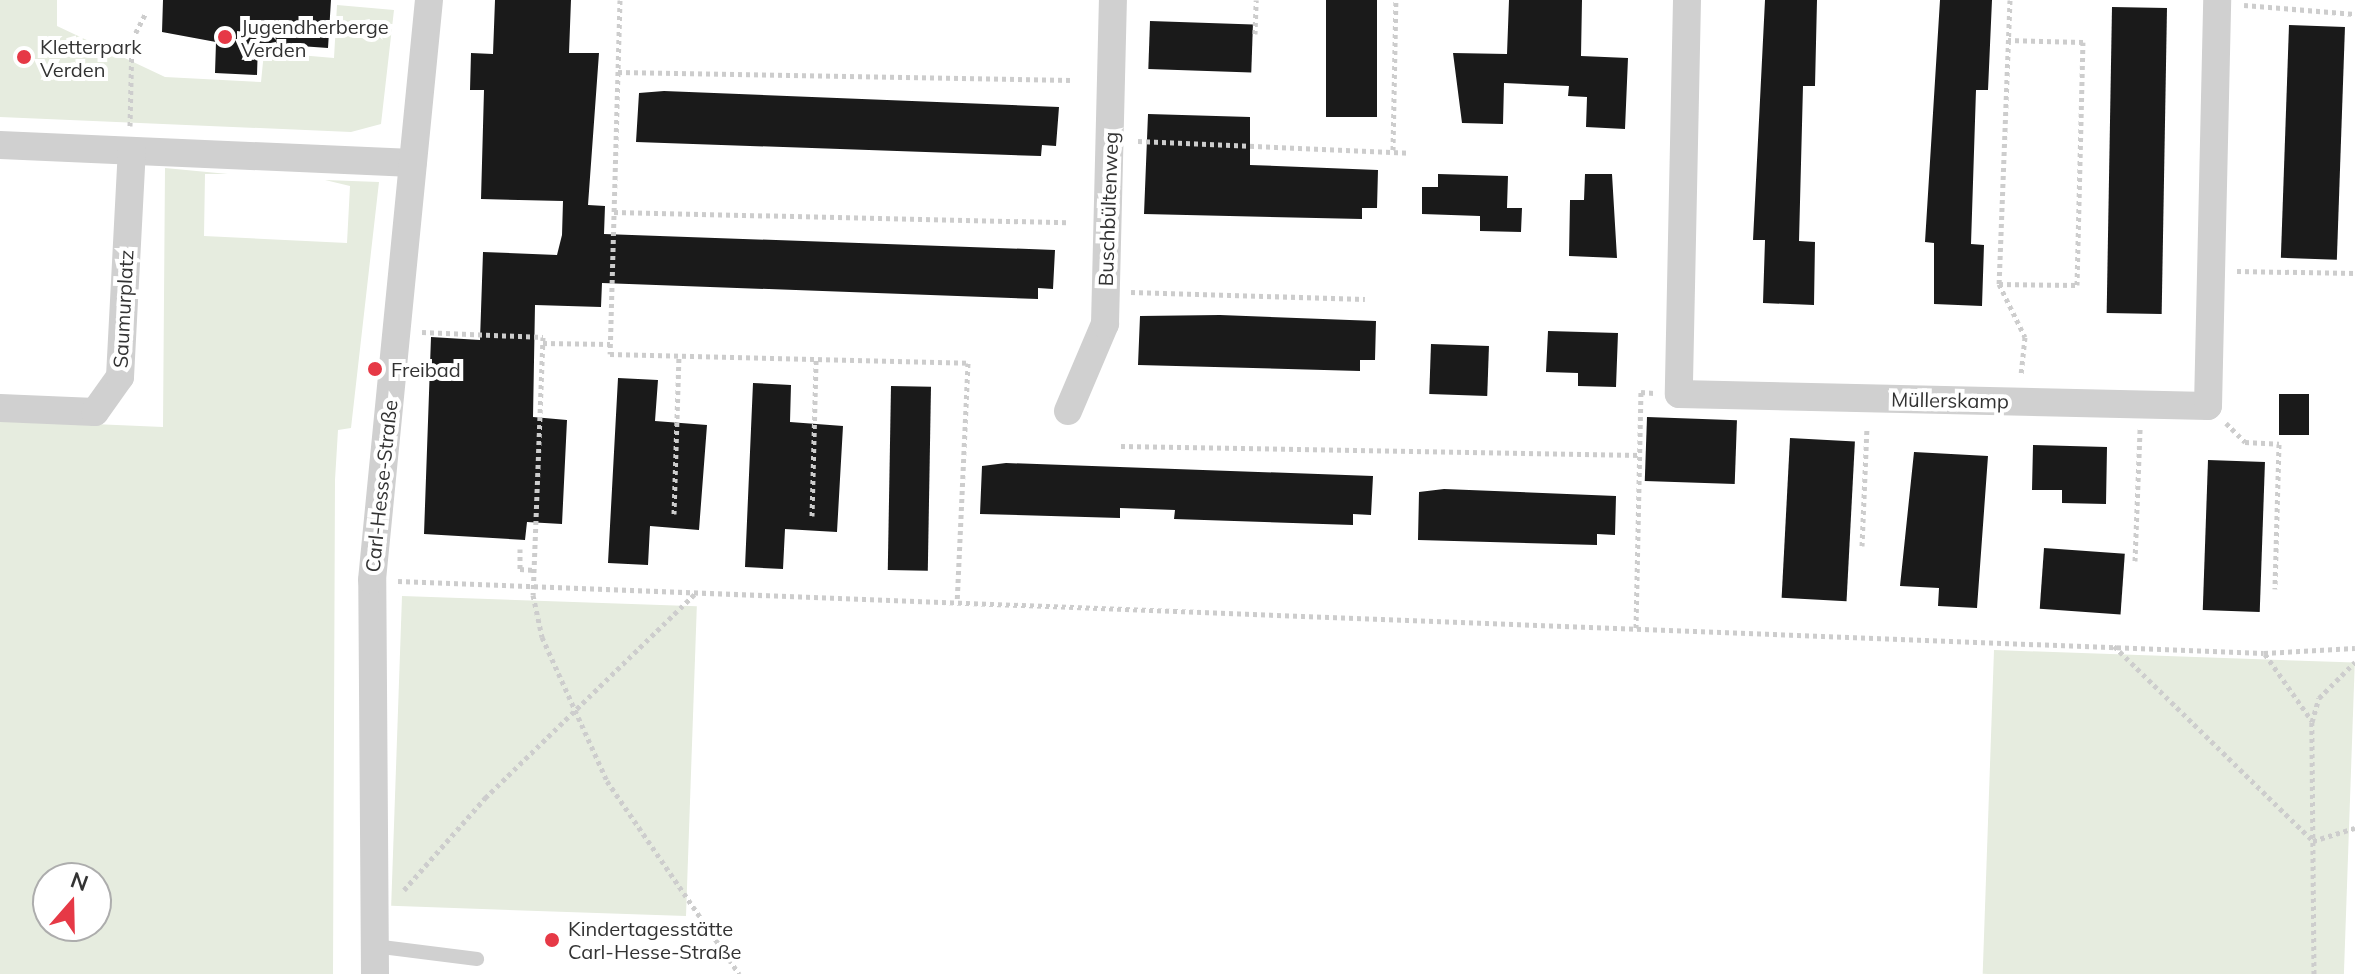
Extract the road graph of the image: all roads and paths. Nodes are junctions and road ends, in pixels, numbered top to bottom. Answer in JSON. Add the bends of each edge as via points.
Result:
{"nodes":[{"id":1,"x":429,"y":0,"type":"edge"},
{"id":2,"x":620,"y":0,"type":"edge"},
{"id":3,"x":1113,"y":0,"type":"edge"},
{"id":4,"x":1256,"y":0,"type":"edge"},
{"id":5,"x":1396,"y":0,"type":"edge"},
{"id":6,"x":1687,"y":0,"type":"edge"},
{"id":7,"x":2010,"y":0,"type":"edge"},
{"id":8,"x":2216,"y":1,"type":"edge"},
{"id":9,"x":145,"y":14,"type":"dead end"},
{"id":10,"x":2355,"y":14,"type":"edge"},
{"id":11,"x":1255,"y":34,"type":"dead end"},
{"id":12,"x":2008,"y":40,"type":"junction"},
{"id":13,"x":618,"y":72,"type":"junction"},
{"id":14,"x":1071,"y":80,"type":"dead end"},
{"id":15,"x":1127,"y":141,"type":"dead end"},
{"id":16,"x":0,"y":145,"type":"edge"},
{"id":17,"x":1393,"y":150,"type":"junction"},
{"id":18,"x":132,"y":151,"type":"junction"},
{"id":19,"x":1409,"y":153,"type":"dead end"},
{"id":20,"x":413,"y":163,"type":"junction"},
{"id":21,"x":614,"y":212,"type":"junction"},
{"id":22,"x":1067,"y":222,"type":"dead end"},
{"id":23,"x":2212,"y":271,"type":"junction"},
{"id":24,"x":2355,"y":273,"type":"edge"},
{"id":25,"x":1999,"y":284,"type":"junction"},
{"id":26,"x":1124,"y":292,"type":"dead end"},
{"id":27,"x":1365,"y":299,"type":"dead end"},
{"id":28,"x":397,"y":330,"type":"junction"},
{"id":29,"x":543,"y":343,"type":"junction"},
{"id":30,"x":610,"y":344,"type":"junction"},
{"id":31,"x":679,"y":356,"type":"junction"},
{"id":32,"x":816,"y":359,"type":"junction"},
{"id":33,"x":2020,"y":381,"type":"dead end"},
{"id":34,"x":1641,"y":392,"type":"dead end"},
{"id":35,"x":1868,"y":398,"type":"junction"},
{"id":36,"x":2141,"y":404,"type":"junction"},
{"id":37,"x":2208,"y":406,"type":"junction"},
{"id":38,"x":0,"y":408,"type":"edge"},
{"id":39,"x":1068,"y":411,"type":"dead end"},
{"id":40,"x":1121,"y":446,"type":"dead end"},
{"id":41,"x":1640,"y":455,"type":"junction"},
{"id":42,"x":674,"y":514,"type":"dead end"},
{"id":43,"x":812,"y":516,"type":"dead end"},
{"id":44,"x":1862,"y":546,"type":"dead end"},
{"id":45,"x":520,"y":549,"type":"dead end"},
{"id":46,"x":2135,"y":561,"type":"dead end"},
{"id":47,"x":534,"y":570,"type":"junction"},
{"id":48,"x":397,"y":581,"type":"dead end"},
{"id":49,"x":534,"y":586,"type":"junction"},
{"id":50,"x":2275,"y":589,"type":"dead end"},
{"id":51,"x":698,"y":592,"type":"junction"},
{"id":52,"x":957,"y":602,"type":"junction"},
{"id":53,"x":1636,"y":628,"type":"junction"},
{"id":54,"x":2113,"y":646,"type":"junction"},
{"id":55,"x":2355,"y":648,"type":"edge"},
{"id":56,"x":2264,"y":653,"type":"junction"},
{"id":57,"x":2355,"y":662,"type":"edge"},
{"id":58,"x":572,"y":714,"type":"junction"},
{"id":59,"x":2312,"y":722,"type":"junction"},
{"id":60,"x":2355,"y":828,"type":"edge"},
{"id":61,"x":2313,"y":841,"type":"junction"},
{"id":62,"x":400,"y":894,"type":"dead end"},
{"id":63,"x":374,"y":946,"type":"junction"},
{"id":64,"x":477,"y":959,"type":"dead end"},
{"id":65,"x":375,"y":974,"type":"edge"},
{"id":66,"x":739,"y":974,"type":"edge"},
{"id":67,"x":2314,"y":974,"type":"edge"}],
"edges":[{"from":1,"to":20,"type":"street","name":"Carl-Hesse-Straße"},
{"from":2,"to":13,"type":"path"},
{"from":3,"to":39,"type":"street","name":"Buschbültenweg","via":[[1105,324]]},
{"from":4,"to":11,"type":"path"},
{"from":5,"to":17,"type":"path"},
{"from":6,"to":35,"type":"street","name":"Müllerskamp","via":[[1679,394]]},
{"from":7,"to":12,"type":"path"},
{"from":8,"to":10,"type":"path"},
{"from":8,"to":23,"type":"street"},
{"from":9,"to":18,"type":"path","via":[[132,40],[126,87]]},
{"from":12,"to":25,"type":"path"},
{"from":12,"to":25,"type":"path","via":[[2083,42],[2077,285]]},
{"from":13,"to":14,"type":"path"},
{"from":13,"to":21,"type":"path"},
{"from":15,"to":17,"type":"path"},
{"from":16,"to":18,"type":"street"},
{"from":17,"to":19,"type":"path"},
{"from":18,"to":20,"type":"street"},
{"from":18,"to":38,"type":"street","name":"Saumurplatz","via":[[120,377],[95,412]]},
{"from":20,"to":28,"type":"street","name":"Carl-Hesse-Straße"},
{"from":21,"to":22,"type":"path"},
{"from":21,"to":30,"type":"path"},
{"from":23,"to":24,"type":"path"},
{"from":23,"to":37,"type":"street"},
{"from":25,"to":33,"type":"path","via":[[2025,337]]},
{"from":26,"to":27,"type":"path"},
{"from":28,"to":29,"type":"path","via":[[543,337]]},
{"from":28,"to":63,"type":"street","name":"Carl-Hesse-Straße","via":[[372,580]]},
{"from":29,"to":30,"type":"path"},
{"from":29,"to":47,"type":"path"},
{"from":30,"to":31,"type":"path","via":[[610,354]]},
{"from":31,"to":32,"type":"path"},
{"from":31,"to":42,"type":"path"},
{"from":32,"to":43,"type":"path"},
{"from":32,"to":52,"type":"path","via":[[968,363]]},
{"from":34,"to":41,"type":"path"},
{"from":35,"to":36,"type":"street","name":"Müllerskamp"},
{"from":35,"to":44,"type":"path"},
{"from":36,"to":37,"type":"street","name":"Müllerskamp"},
{"from":36,"to":46,"type":"path"},
{"from":37,"to":50,"type":"path","via":[[2245,442],[2279,444]]},
{"from":40,"to":41,"type":"path"},
{"from":41,"to":53,"type":"path"},
{"from":45,"to":47,"type":"path","via":[[520,569]]},
{"from":47,"to":49,"type":"path"},
{"from":48,"to":49,"type":"path"},
{"from":49,"to":51,"type":"path"},
{"from":49,"to":58,"type":"path","via":[[542,637]]},
{"from":51,"to":52,"type":"path"},
{"from":51,"to":58,"type":"path"},
{"from":52,"to":53,"type":"path"},
{"from":53,"to":54,"type":"path"},
{"from":54,"to":56,"type":"path"},
{"from":54,"to":61,"type":"path"},
{"from":55,"to":56,"type":"path"},
{"from":56,"to":59,"type":"path"},
{"from":57,"to":59,"type":"path","via":[[2319,698]]},
{"from":58,"to":62,"type":"path"},
{"from":58,"to":66,"type":"path","via":[[607,781]]},
{"from":59,"to":61,"type":"path"},
{"from":60,"to":61,"type":"path"},
{"from":61,"to":67,"type":"path"},
{"from":63,"to":64,"type":"lane"},
{"from":63,"to":65,"type":"street","name":"Carl-Hesse-Straße"}]}
